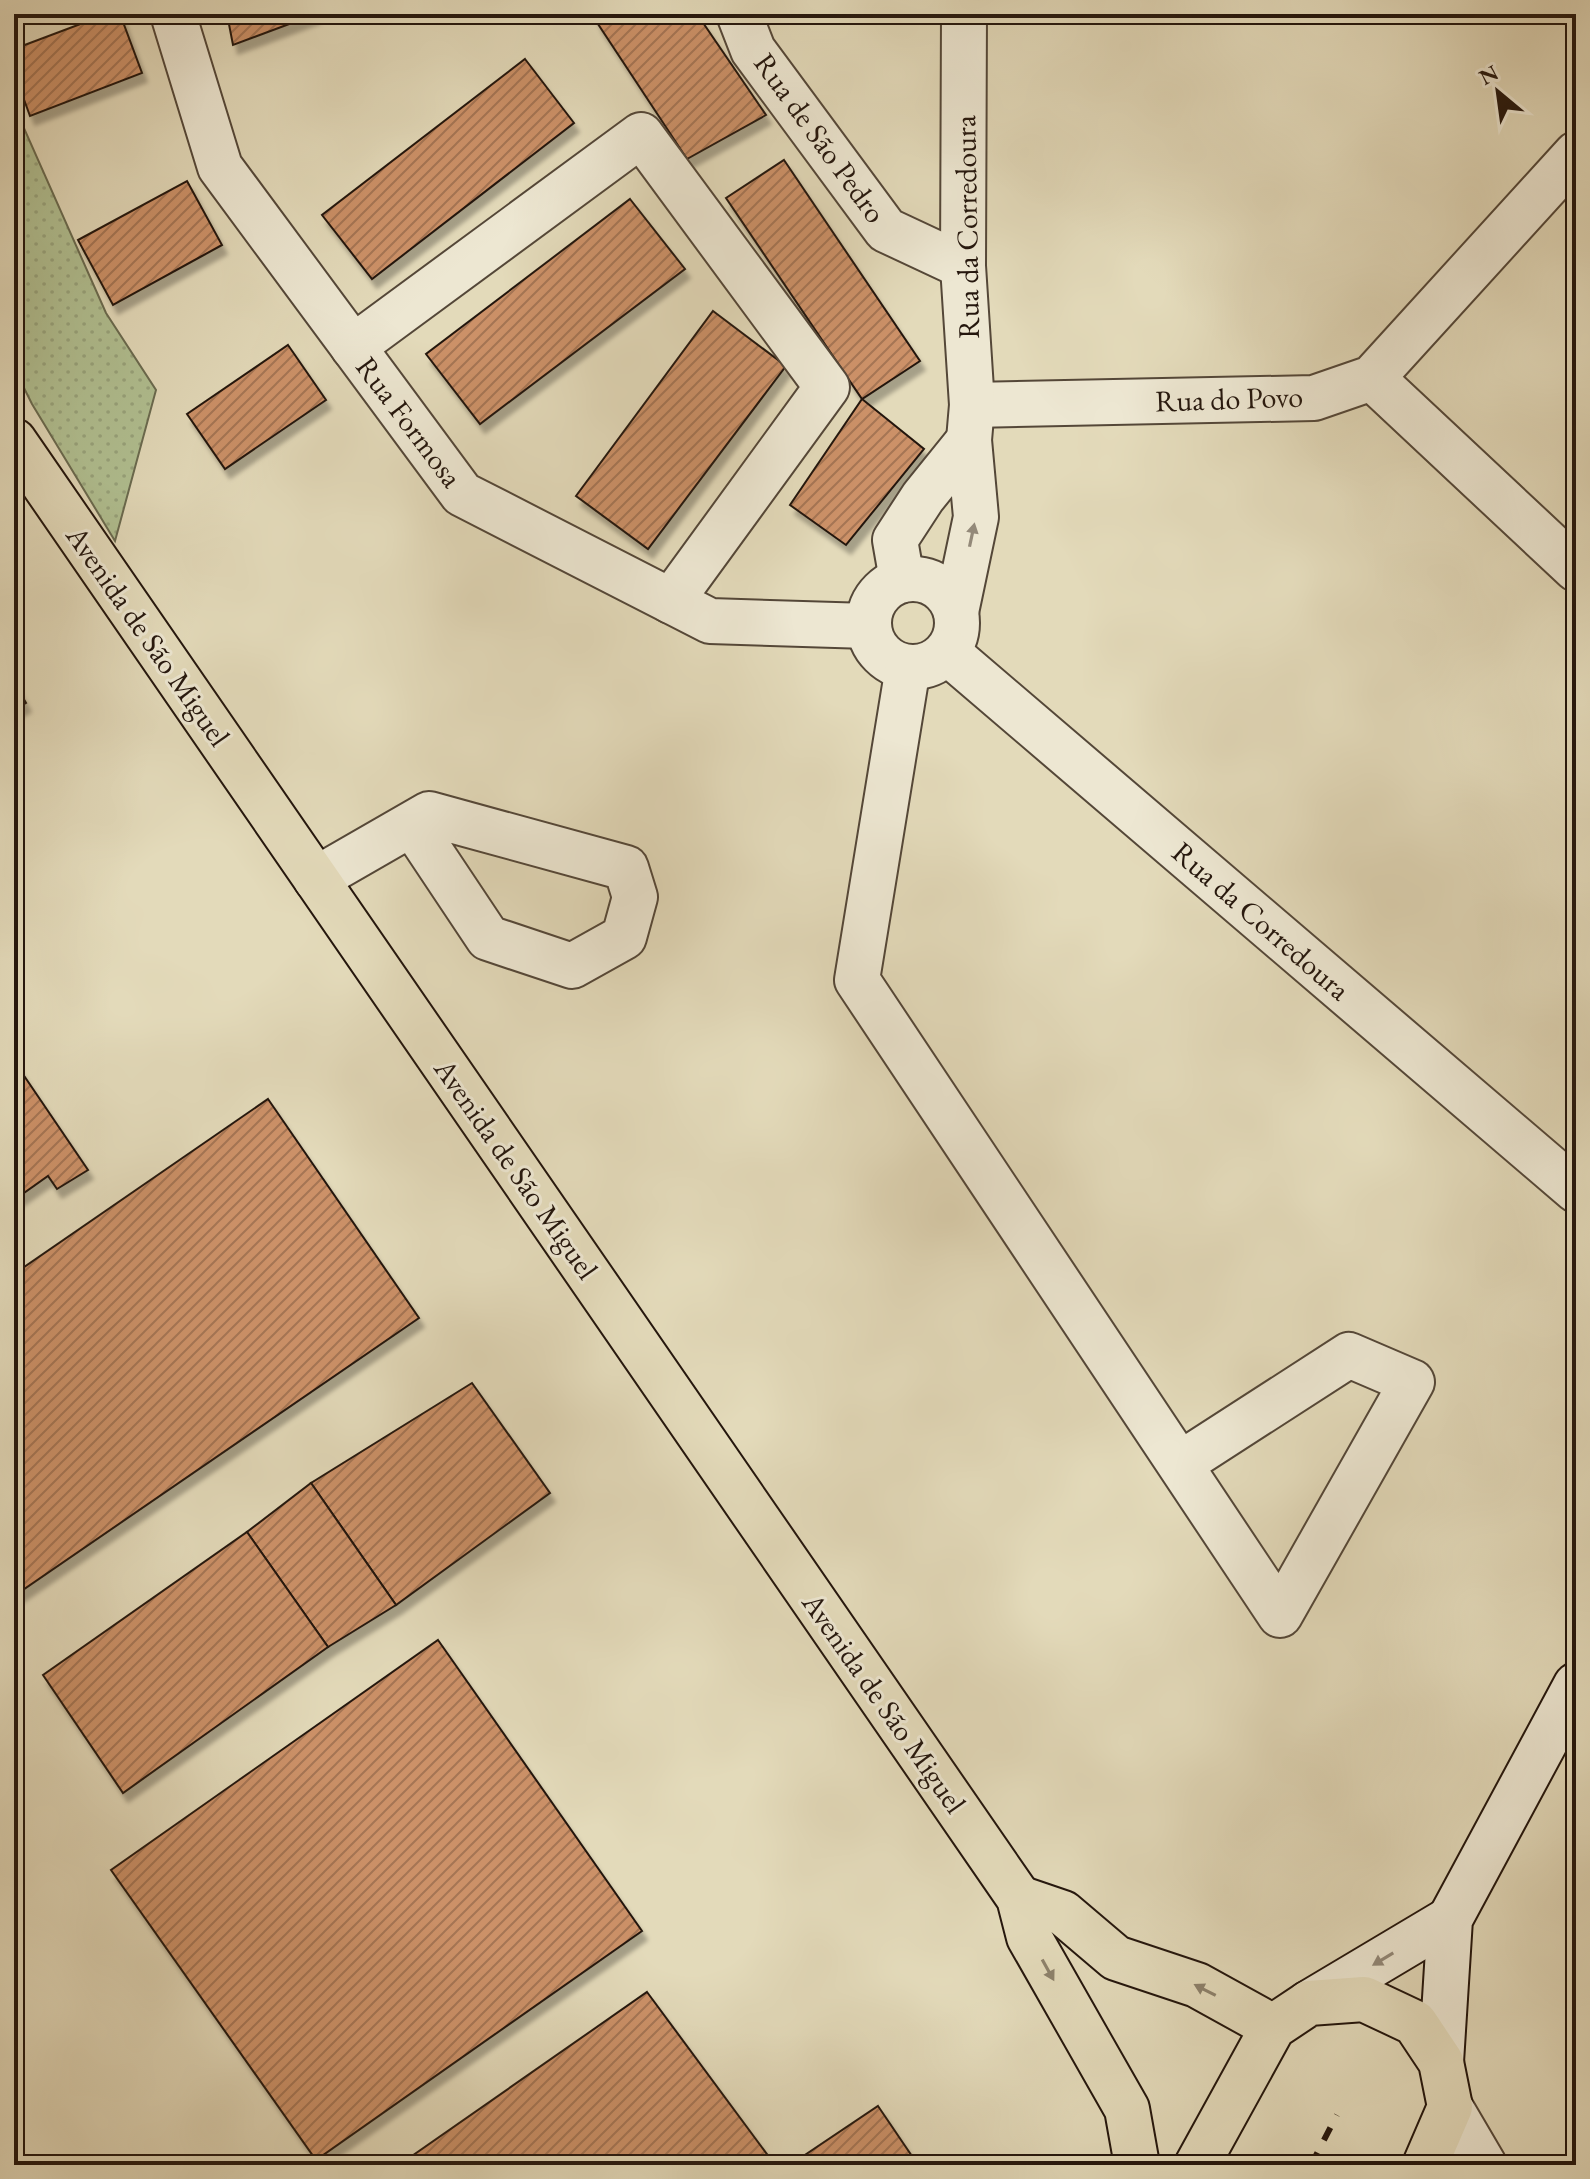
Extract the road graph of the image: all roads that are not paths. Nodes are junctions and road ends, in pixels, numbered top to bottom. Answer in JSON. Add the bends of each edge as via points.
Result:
{"nodes":[{"id":1,"x":173,"y":14,"type":"edge"},
{"id":2,"x":739,"y":14,"type":"edge"},
{"id":3,"x":964,"y":14,"type":"edge"},
{"id":4,"x":1576,"y":154,"type":"edge"},
{"id":5,"x":963,"y":266,"type":"junction"},
{"id":6,"x":353,"y":347,"type":"junction"},
{"id":7,"x":1372,"y":378,"type":"junction"},
{"id":8,"x":971,"y":422,"type":"junction"},
{"id":9,"x":14,"y":441,"type":"edge"},
{"id":10,"x":1576,"y":569,"type":"edge"},
{"id":11,"x":902,"y":580,"type":"junction"},
{"id":12,"x":671,"y":601,"type":"junction"},
{"id":13,"x":868,"y":626,"type":"junction"},
{"id":14,"x":937,"y":644,"type":"junction"},
{"id":15,"x":412,"y":824,"type":"junction"},
{"id":16,"x":316,"y":879,"type":"junction"},
{"id":17,"x":1576,"y":1190,"type":"edge"},
{"id":18,"x":1180,"y":1464,"type":"junction"},
{"id":19,"x":1576,"y":1685,"type":"edge"},
{"id":20,"x":1019,"y":1898,"type":"junction"},
{"id":21,"x":1450,"y":1919,"type":"junction"},
{"id":22,"x":1309,"y":2003,"type":"junction"},
{"id":23,"x":1273,"y":2027,"type":"junction"},
{"id":24,"x":1441,"y":2062,"type":"junction"},
{"id":25,"x":1450,"y":2107,"type":"junction"},
{"id":26,"x":1137,"y":2165,"type":"edge"},
{"id":27,"x":1197,"y":2165,"type":"edge"},
{"id":28,"x":1425,"y":2165,"type":"edge"},
{"id":29,"x":1484,"y":2165,"type":"edge"}],
"edges":[{"from":1,"to":6,"type":"street","name":"Rua Formosa","via":[[220,167]]},
{"from":2,"to":5,"type":"street","name":"Rua de São Pedro","via":[[753,50],[886,230]]},
{"from":3,"to":5,"type":"street","name":"Rua da Corredoura"},
{"from":4,"to":7,"type":"street","name":"Rua do Povo"},
{"from":5,"to":8,"type":"street","name":"Rua da Corredoura"},
{"from":6,"to":12,"type":"street","name":"Rua Formosa","via":[[462,494]]},
{"from":6,"to":12,"type":"street","via":[[641,135],[827,387]]},
{"from":7,"to":8,"type":"street","name":"Rua do Povo","via":[[1314,398]]},
{"from":7,"to":10,"type":"street"},
{"from":8,"to":11,"type":"street","via":[[895,540]]},
{"from":14,"to":8,"type":"street","name":"Rua da Corredoura","one_way":true,"via":[[976,517]]},
{"from":9,"to":16,"type":"main road","name":"Avenida de São Miguel"},
{"from":11,"to":13,"type":"street","via":[[877,597]]},
{"from":11,"to":14,"type":"street","name":"Rua da Corredoura","via":[[930,582],[951,599]]},
{"from":12,"to":13,"type":"street","name":"Rua Formosa","via":[[710,621]]},
{"from":13,"to":14,"type":"street","name":"Rua da Corredoura","via":[[876,649],[896,664]]},
{"from":14,"to":17,"type":"street","name":"Rua da Corredoura"},
{"from":14,"to":18,"type":"street","via":[[857,980]]},
{"from":15,"to":15,"type":"street","via":[[429,814],[626,868],[635,897],[624,937],[572,966],[488,938]]},
{"from":15,"to":16,"type":"street"},
{"from":16,"to":20,"type":"main road","name":"Avenida de São Miguel"},
{"from":18,"to":18,"type":"street","via":[[1280,1615],[1412,1382],[1349,1355]]},
{"from":19,"to":21,"type":"street"},
{"from":23,"to":20,"type":"main road","one_way":true,"via":[[1197,1985],[1116,1958],[1063,1913]]},
{"from":20,"to":26,"type":"main road","name":"Avenida de São Miguel","one_way":true,"via":[[1029,1937],[1127,2109]]},
{"from":21,"to":22,"type":"street","one_way":true},
{"from":21,"to":24,"type":"street"},
{"from":22,"to":23,"type":"main road"},
{"from":22,"to":24,"type":"main road","via":[[1364,1999],[1415,2023]]},
{"from":23,"to":27,"type":"main road"},
{"from":24,"to":25,"type":"main road"},
{"from":25,"to":28,"type":"main road"},
{"from":25,"to":29,"type":"street"}]}
